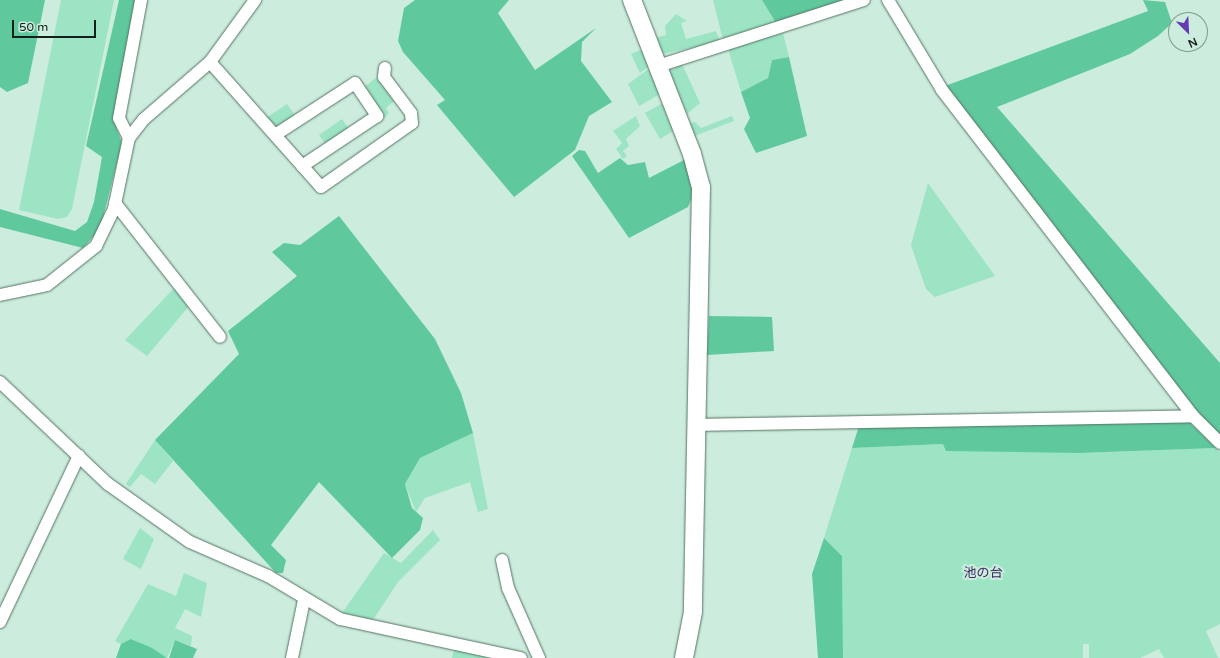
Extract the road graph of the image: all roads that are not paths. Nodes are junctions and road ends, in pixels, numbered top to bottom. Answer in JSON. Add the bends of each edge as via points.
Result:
{"nodes":[{"id":1,"x":142,"y":0,"type":"edge"},
{"id":2,"x":255,"y":0,"type":"edge"},
{"id":3,"x":632,"y":0,"type":"edge"},
{"id":4,"x":864,"y":0,"type":"edge"},
{"id":5,"x":888,"y":0,"type":"edge"},
{"id":6,"x":210,"y":62,"type":"junction"},
{"id":7,"x":658,"y":66,"type":"junction"},
{"id":8,"x":385,"y":68,"type":"dead end"},
{"id":9,"x":275,"y":135,"type":"junction"},
{"id":10,"x":129,"y":138,"type":"junction"},
{"id":11,"x":302,"y":166,"type":"junction"},
{"id":12,"x":115,"y":204,"type":"junction"},
{"id":13,"x":0,"y":295,"type":"edge"},
{"id":14,"x":220,"y":336,"type":"dead end"},
{"id":15,"x":0,"y":382,"type":"edge"},
{"id":16,"x":1192,"y":416,"type":"junction"},
{"id":17,"x":698,"y":425,"type":"junction"},
{"id":18,"x":1220,"y":443,"type":"edge"},
{"id":19,"x":79,"y":456,"type":"junction"},
{"id":20,"x":502,"y":560,"type":"dead end"},
{"id":21,"x":304,"y":600,"type":"junction"},
{"id":22,"x":0,"y":622,"type":"edge"},
{"id":23,"x":292,"y":658,"type":"edge"},
{"id":24,"x":521,"y":658,"type":"edge"},
{"id":25,"x":539,"y":658,"type":"edge"},
{"id":26,"x":684,"y":658,"type":"edge"}],
"edges":[{"from":1,"to":10,"type":"street","via":[[119,118]]},
{"from":2,"to":6,"type":"street"},
{"from":3,"to":7,"type":"street"},
{"from":4,"to":7,"type":"street"},
{"from":5,"to":16,"type":"street","via":[[942,90]]},
{"from":6,"to":9,"type":"street"},
{"from":6,"to":10,"type":"street","via":[[144,119]]},
{"from":7,"to":17,"type":"street","via":[[692,154],[701,187]]},
{"from":8,"to":11,"type":"street","via":[[384,77],[411,114],[412,123],[321,187]]},
{"from":9,"to":11,"type":"street"},
{"from":9,"to":11,"type":"street","via":[[355,83],[377,116]]},
{"from":10,"to":12,"type":"street"},
{"from":12,"to":13,"type":"street","via":[[100,240],[66,273],[36,289]]},
{"from":12,"to":14,"type":"street"},
{"from":15,"to":19,"type":"street"},
{"from":16,"to":17,"type":"street"},
{"from":16,"to":18,"type":"street"},
{"from":17,"to":26,"type":"street","via":[[693,612]]},
{"from":19,"to":21,"type":"street","via":[[108,484],[190,542],[268,576]]},
{"from":19,"to":22,"type":"street"},
{"from":20,"to":25,"type":"street","via":[[508,588]]},
{"from":21,"to":23,"type":"street"},
{"from":21,"to":24,"type":"street","via":[[340,619],[365,626]]}]}
